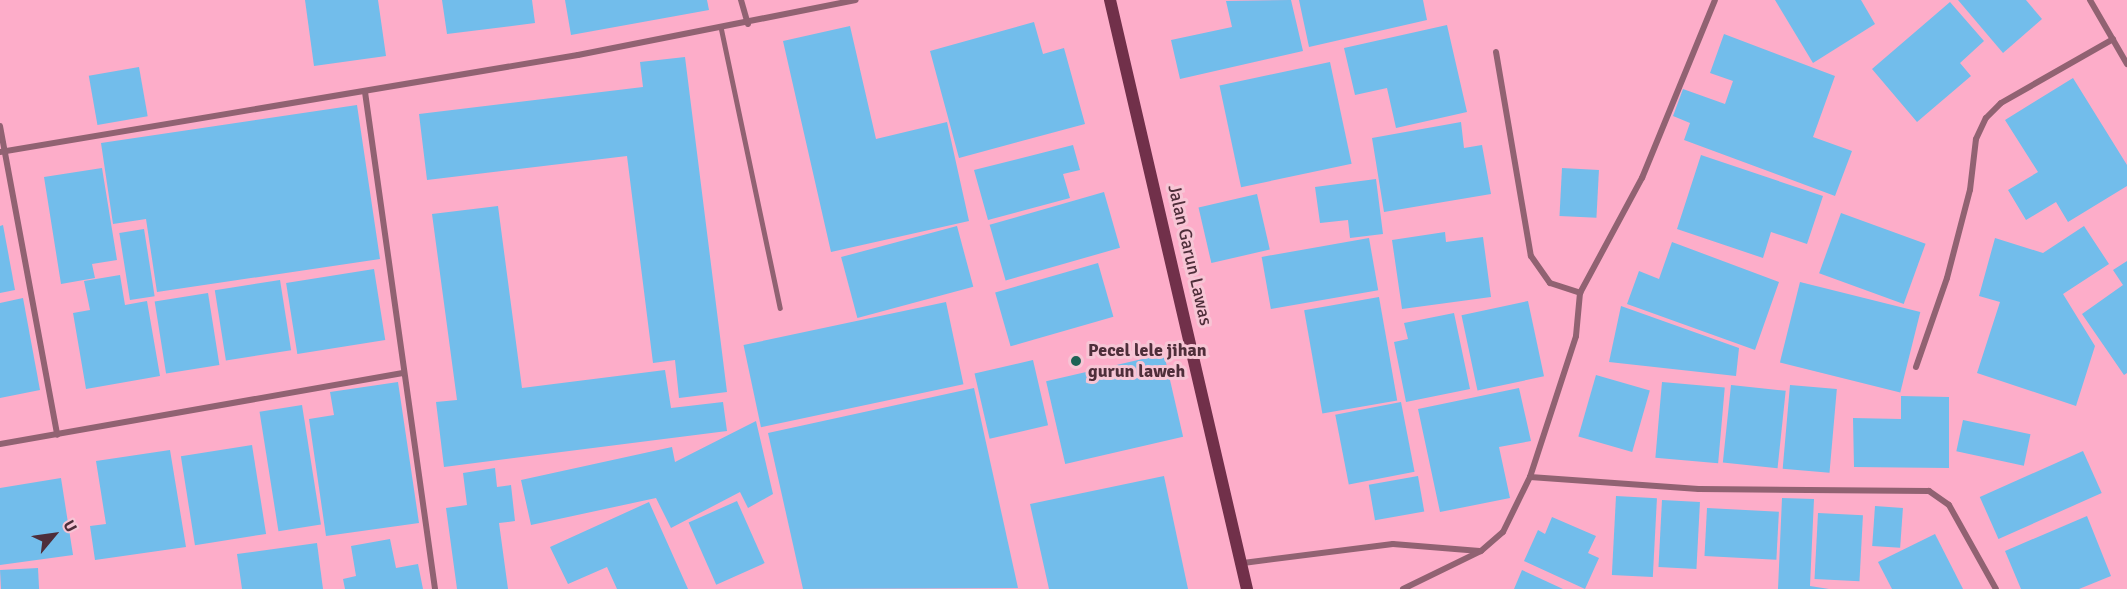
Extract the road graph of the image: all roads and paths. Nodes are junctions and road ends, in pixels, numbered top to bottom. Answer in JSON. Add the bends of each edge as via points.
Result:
{"nodes":[{"id":1,"x":741,"y":0,"type":"edge"},
{"id":2,"x":856,"y":0,"type":"edge"},
{"id":3,"x":1110,"y":0,"type":"edge"},
{"id":4,"x":1715,"y":0,"type":"edge"},
{"id":5,"x":2090,"y":0,"type":"edge"},
{"id":6,"x":748,"y":24,"type":"junction"},
{"id":7,"x":721,"y":27,"type":"junction"},
{"id":8,"x":2113,"y":39,"type":"junction"},
{"id":9,"x":1496,"y":52,"type":"dead end"},
{"id":10,"x":2127,"y":64,"type":"edge"},
{"id":11,"x":365,"y":92,"type":"junction"},
{"id":12,"x":0,"y":126,"type":"edge"},
{"id":13,"x":3,"y":151,"type":"edge"},
{"id":14,"x":1580,"y":293,"type":"junction"},
{"id":15,"x":780,"y":308,"type":"dead end"},
{"id":16,"x":1916,"y":367,"type":"dead end"},
{"id":17,"x":403,"y":373,"type":"junction"},
{"id":18,"x":57,"y":435,"type":"junction"},
{"id":19,"x":0,"y":444,"type":"edge"},
{"id":20,"x":1530,"y":477,"type":"junction"},
{"id":21,"x":1480,"y":551,"type":"junction"},
{"id":22,"x":1243,"y":563,"type":"junction"},
{"id":23,"x":435,"y":589,"type":"edge"},
{"id":24,"x":1247,"y":589,"type":"edge"},
{"id":25,"x":1403,"y":589,"type":"edge"},
{"id":26,"x":1996,"y":589,"type":"edge"}],
"edges":[{"from":1,"to":6,"type":"street"},
{"from":2,"to":6,"type":"street"},
{"from":3,"to":22,"type":"main road","name":"Jalan Garun Lawas"},
{"from":4,"to":14,"type":"street","via":[[1642,178]]},
{"from":5,"to":8,"type":"street"},
{"from":6,"to":7,"type":"street"},
{"from":7,"to":11,"type":"street"},
{"from":7,"to":15,"type":"lane"},
{"from":8,"to":10,"type":"street"},
{"from":8,"to":16,"type":"street","via":[[2001,103],[1986,118],[1976,139],[1970,190],[1947,278]]},
{"from":9,"to":14,"type":"street","via":[[1531,256],[1550,283]]},
{"from":11,"to":13,"type":"street"},
{"from":11,"to":17,"type":"street"},
{"from":12,"to":13,"type":"street"},
{"from":13,"to":18,"type":"street"},
{"from":14,"to":20,"type":"street","via":[[1576,336]]},
{"from":17,"to":18,"type":"street"},
{"from":17,"to":23,"type":"street"},
{"from":18,"to":19,"type":"street"},
{"from":20,"to":21,"type":"street","via":[[1503,532]]},
{"from":20,"to":26,"type":"street","via":[[1699,489],[1929,491],[1949,505]]},
{"from":21,"to":22,"type":"street","via":[[1393,544]]},
{"from":21,"to":25,"type":"street"},
{"from":22,"to":24,"type":"main road","name":"Jalan Garun Lawas"}]}
